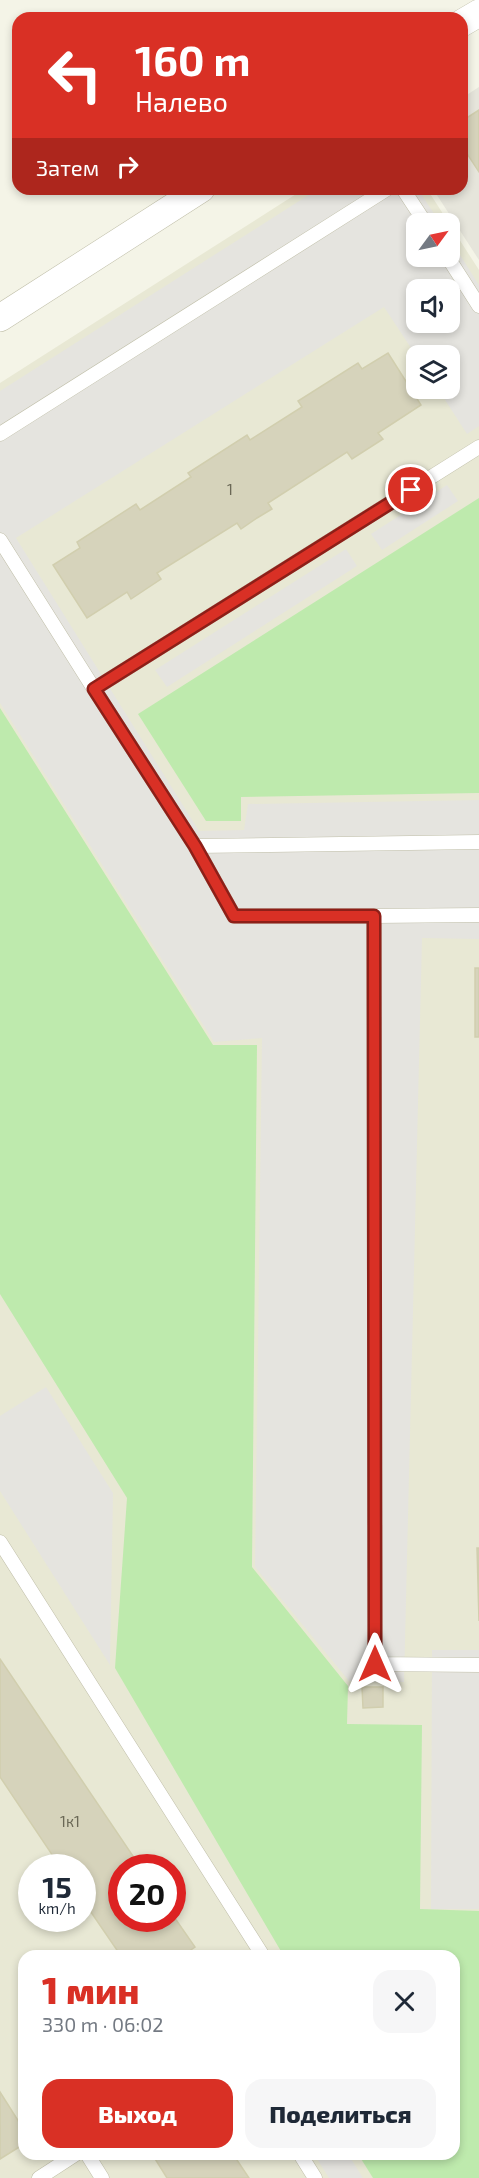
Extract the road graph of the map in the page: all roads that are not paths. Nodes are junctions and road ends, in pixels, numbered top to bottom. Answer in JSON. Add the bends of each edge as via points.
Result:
{"nodes":[{"id":1,"x":192,"y":195,"type":"edge"},
{"id":2,"x":378,"y":195,"type":"edge"},
{"id":3,"x":407,"y":195,"type":"edge"},
{"id":4,"x":419,"y":213,"type":"edge"},
{"id":5,"x":454,"y":267,"type":"edge"},
{"id":6,"x":479,"y":306,"type":"edge"},
{"id":7,"x":0,"y":318,"type":"edge"},
{"id":8,"x":0,"y":434,"type":"edge"},
{"id":9,"x":479,"y":447,"type":"edge"},
{"id":10,"x":0,"y":540,"type":"edge"},
{"id":11,"x":94,"y":689,"type":"junction"},
{"id":12,"x":479,"y":842,"type":"edge"},
{"id":13,"x":195,"y":846,"type":"junction"},
{"id":14,"x":479,"y":915,"type":"edge"},
{"id":15,"x":374,"y":916,"type":"junction"},
{"id":16,"x":0,"y":1542,"type":"edge"},
{"id":17,"x":479,"y":1665,"type":"edge"},
{"id":18,"x":259,"y":1950,"type":"edge"},
{"id":19,"x":67,"y":2160,"type":"edge"},
{"id":20,"x":91,"y":2160,"type":"edge"},
{"id":21,"x":304,"y":2160,"type":"edge"},
{"id":22,"x":39,"y":2178,"type":"edge"},
{"id":23,"x":102,"y":2178,"type":"edge"},
{"id":24,"x":315,"y":2178,"type":"edge"}],
"edges":[{"from":1,"to":7,"type":"street"},
{"from":2,"to":8,"type":"lane"},
{"from":3,"to":4,"type":"lane"},
{"from":5,"to":6,"type":"lane"},
{"from":9,"to":11,"type":"lane"},
{"from":10,"to":11,"type":"lane"},
{"from":11,"to":13,"type":"lane"},
{"from":12,"to":13,"type":"lane"},
{"from":13,"to":15,"type":"lane","via":[[234,916]]},
{"from":14,"to":15,"type":"lane"},
{"from":15,"to":17,"type":"lane","via":[[375,1664]]},
{"from":16,"to":18,"type":"lane"},
{"from":19,"to":22,"type":"lane"},
{"from":20,"to":23,"type":"lane"},
{"from":21,"to":24,"type":"lane"}]}
